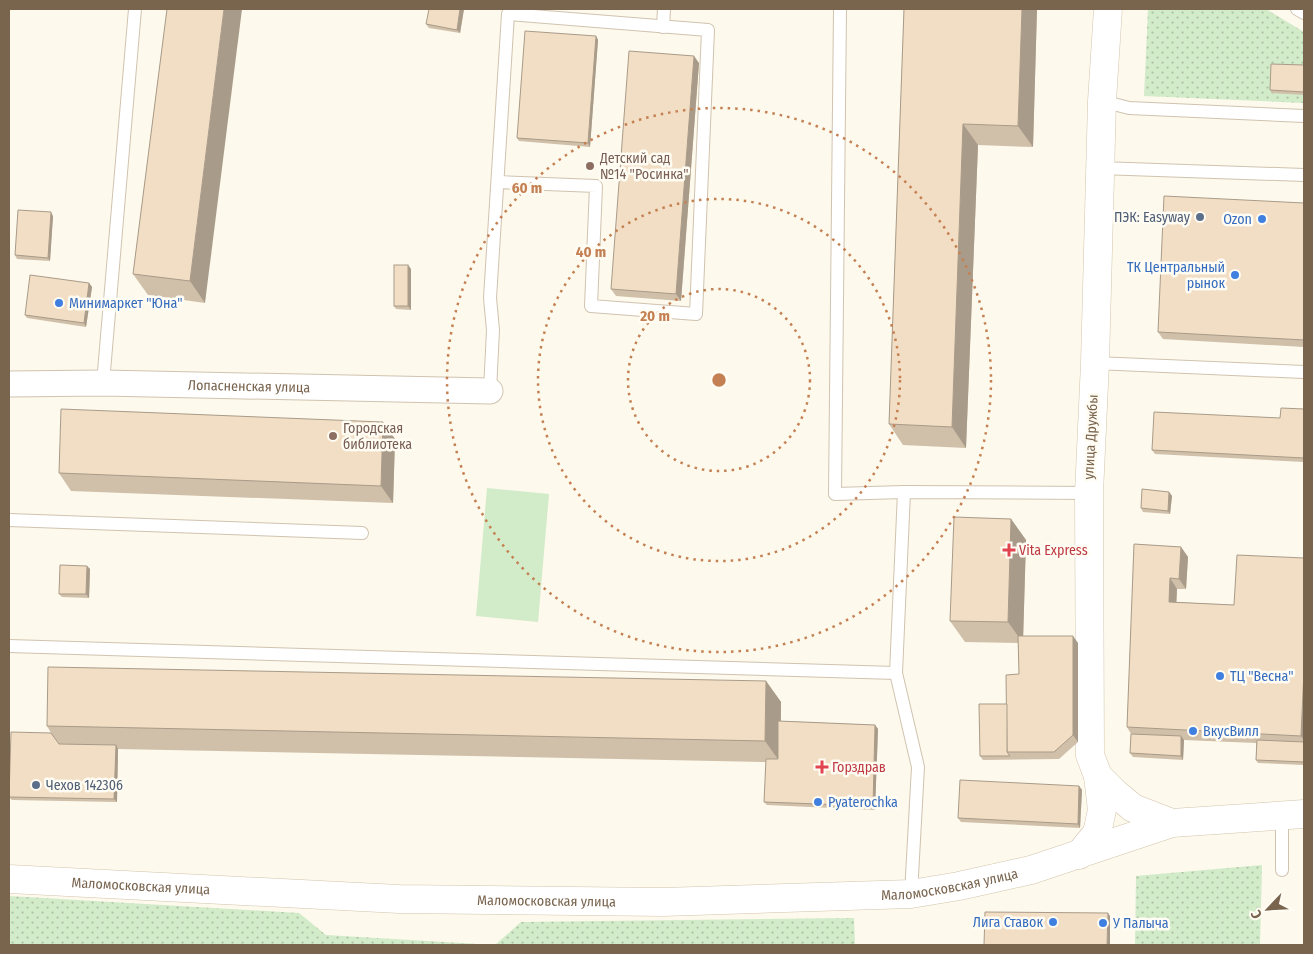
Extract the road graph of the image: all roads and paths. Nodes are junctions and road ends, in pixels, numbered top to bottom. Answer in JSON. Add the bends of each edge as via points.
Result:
{"nodes":[{"id":1,"x":135,"y":9,"type":"edge"},
{"id":2,"x":664,"y":9,"type":"edge"},
{"id":3,"x":840,"y":9,"type":"edge"},
{"id":4,"x":1108,"y":9,"type":"edge"},
{"id":5,"x":1297,"y":9,"type":"edge"},
{"id":6,"x":1304,"y":13,"type":"edge"},
{"id":7,"x":663,"y":27,"type":"junction"},
{"id":8,"x":1102,"y":100,"type":"junction"},
{"id":9,"x":1304,"y":116,"type":"edge"},
{"id":10,"x":1100,"y":168,"type":"junction"},
{"id":11,"x":1304,"y":175,"type":"edge"},
{"id":12,"x":498,"y":182,"type":"junction"},
{"id":13,"x":1095,"y":363,"type":"junction"},
{"id":14,"x":1304,"y":372,"type":"edge"},
{"id":15,"x":103,"y":383,"type":"junction"},
{"id":16,"x":9,"y":384,"type":"edge"},
{"id":17,"x":490,"y":391,"type":"joint"},
{"id":18,"x":904,"y":492,"type":"junction"},
{"id":19,"x":1089,"y":493,"type":"junction"},
{"id":20,"x":9,"y":520,"type":"edge"},
{"id":21,"x":362,"y":533,"type":"dead end"},
{"id":22,"x":9,"y":646,"type":"edge"},
{"id":23,"x":896,"y":673,"type":"junction"},
{"id":24,"x":1098,"y":776,"type":"junction"},
{"id":25,"x":1293,"y":815,"type":"edge"},
{"id":26,"x":1172,"y":823,"type":"junction"},
{"id":27,"x":1079,"y":855,"type":"junction"},
{"id":28,"x":1282,"y":870,"type":"dead end"},
{"id":29,"x":9,"y":879,"type":"edge"},
{"id":30,"x":911,"y":894,"type":"junction"}],
"edges":[{"from":1,"to":15,"type":"lane"},
{"from":2,"to":7,"type":"lane"},
{"from":3,"to":18,"type":"lane","via":[[835,494]]},
{"from":4,"to":8,"type":"street","name":"улица Дружбы"},
{"from":5,"to":6,"type":"lane"},
{"from":7,"to":12,"type":"lane","via":[[508,14]]},
{"from":7,"to":12,"type":"lane","via":[[708,30],[696,314],[591,306],[596,186]]},
{"from":8,"to":9,"type":"lane","via":[[1129,108]]},
{"from":8,"to":10,"type":"street","name":"улица Дружбы"},
{"from":10,"to":11,"type":"lane"},
{"from":10,"to":13,"type":"street","name":"улица Дружбы"},
{"from":12,"to":17,"type":"lane","via":[[490,298],[493,330]]},
{"from":13,"to":14,"type":"lane"},
{"from":13,"to":19,"type":"street","name":"улица Дружбы"},
{"from":15,"to":16,"type":"street","name":"Лопасненская улица"},
{"from":15,"to":17,"type":"street","name":"Лопасненская улица"},
{"from":18,"to":19,"type":"lane"},
{"from":18,"to":23,"type":"lane"},
{"from":19,"to":24,"type":"street","name":"улица Дружбы","via":[[1090,755]]},
{"from":20,"to":21,"type":"lane"},
{"from":22,"to":23,"type":"lane"},
{"from":23,"to":30,"type":"lane","via":[[918,767]]},
{"from":24,"to":26,"type":"street","name":"улица Дружбы","via":[[1133,808]]},
{"from":24,"to":27,"type":"street","via":[[1102,810],[1098,833]]},
{"from":25,"to":26,"type":"street"},
{"from":25,"to":28,"type":"lane"},
{"from":26,"to":27,"type":"street","name":"Маломосковская улица"},
{"from":27,"to":30,"type":"street","name":"Маломосковская улица","via":[[1031,870]]},
{"from":29,"to":30,"type":"street","name":"Маломосковская улица","via":[[399,899],[663,902]]}]}
